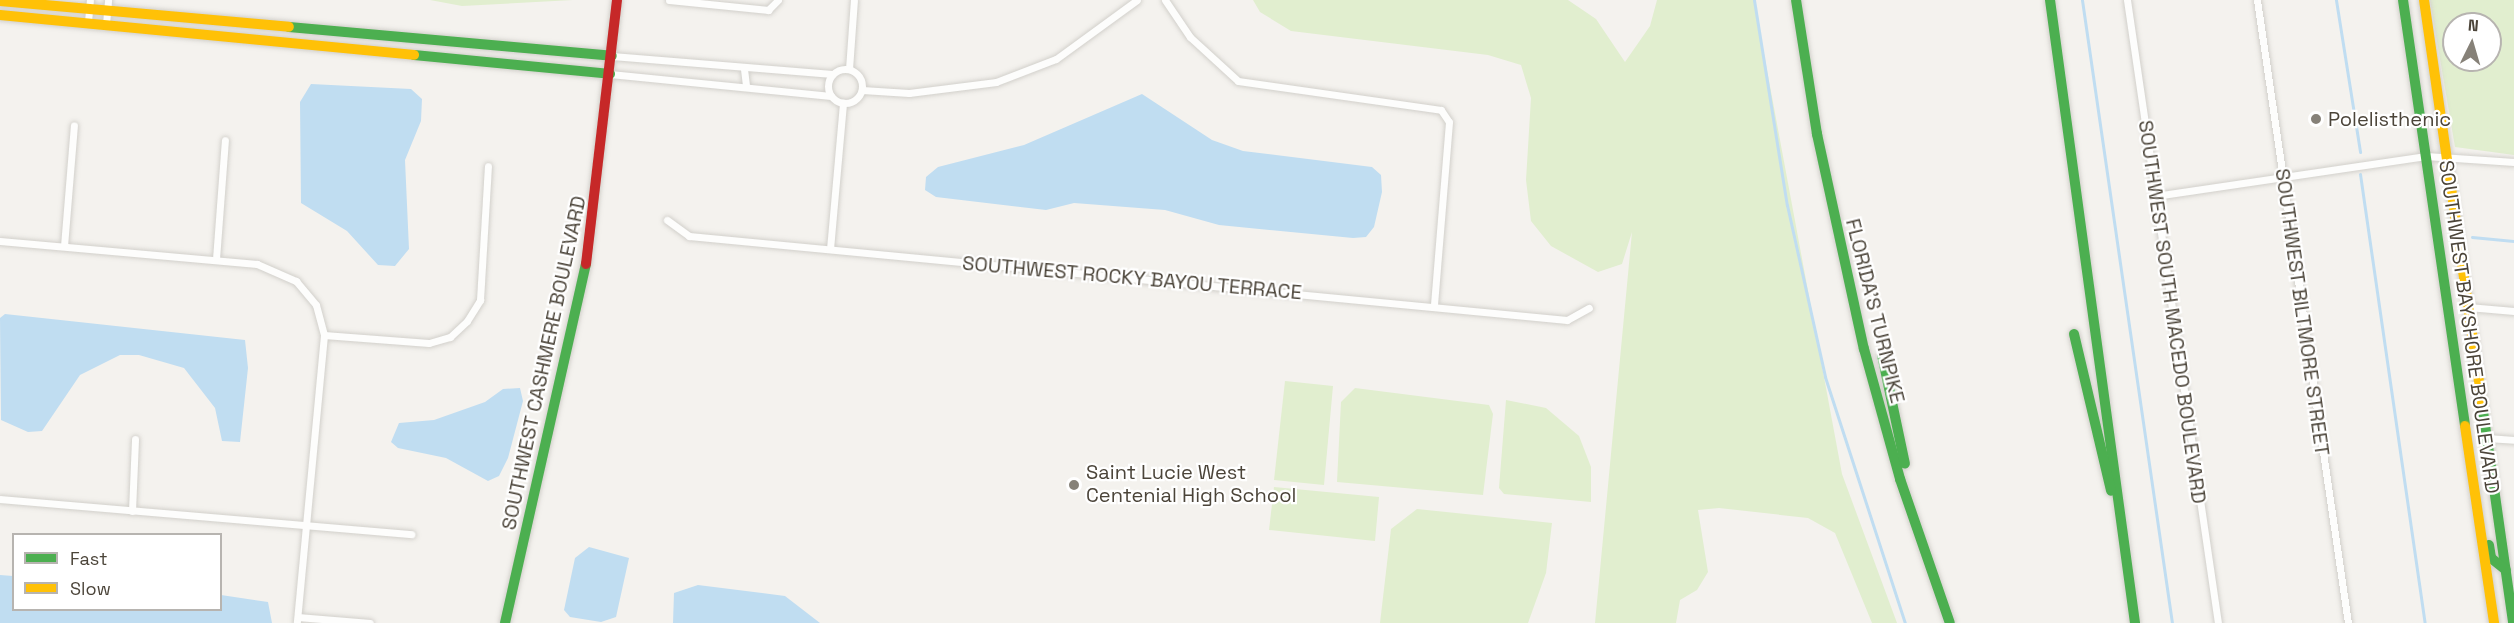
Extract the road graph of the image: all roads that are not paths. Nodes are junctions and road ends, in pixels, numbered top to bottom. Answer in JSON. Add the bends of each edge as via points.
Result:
{"nodes":[{"id":1,"x":108,"y":0,"type":"edge"},
{"id":2,"x":618,"y":0,"type":"edge"},
{"id":3,"x":669,"y":0,"type":"edge"},
{"id":4,"x":778,"y":0,"type":"edge"},
{"id":5,"x":854,"y":0,"type":"edge"},
{"id":6,"x":1137,"y":0,"type":"edge"},
{"id":7,"x":1165,"y":0,"type":"edge"},
{"id":8,"x":1796,"y":0,"type":"edge"},
{"id":9,"x":2050,"y":0,"type":"edge"},
{"id":10,"x":2127,"y":0,"type":"edge"},
{"id":11,"x":2257,"y":0,"type":"edge"},
{"id":12,"x":2403,"y":0,"type":"edge"},
{"id":13,"x":2424,"y":0,"type":"edge"},
{"id":14,"x":0,"y":1,"type":"edge"},
{"id":15,"x":90,"y":5,"type":"edge"},
{"id":16,"x":107,"y":12,"type":"junction"},
{"id":17,"x":0,"y":15,"type":"edge"},
{"id":18,"x":88,"y":22,"type":"junction"},
{"id":19,"x":106,"y":24,"type":"junction"},
{"id":20,"x":612,"y":56,"type":"junction"},
{"id":21,"x":744,"y":69,"type":"junction"},
{"id":22,"x":849,"y":69,"type":"junction"},
{"id":23,"x":610,"y":74,"type":"junction"},
{"id":24,"x":832,"y":74,"type":"junction"},
{"id":25,"x":746,"y":85,"type":"junction"},
{"id":26,"x":862,"y":90,"type":"junction"},
{"id":27,"x":831,"y":96,"type":"junction"},
{"id":28,"x":843,"y":103,"type":"junction"},
{"id":29,"x":74,"y":125,"type":"dead end"},
{"id":30,"x":225,"y":140,"type":"dead end"},
{"id":31,"x":2446,"y":155,"type":"junction"},
{"id":32,"x":2426,"y":156,"type":"junction"},
{"id":33,"x":2514,"y":162,"type":"edge"},
{"id":34,"x":488,"y":166,"type":"dead end"},
{"id":35,"x":2283,"y":179,"type":"junction"},
{"id":36,"x":2155,"y":196,"type":"junction"},
{"id":37,"x":667,"y":220,"type":"dead end"},
{"id":38,"x":0,"y":241,"type":"edge"},
{"id":39,"x":64,"y":246,"type":"junction"},
{"id":40,"x":830,"y":249,"type":"junction"},
{"id":41,"x":216,"y":259,"type":"junction"},
{"id":42,"x":1434,"y":306,"type":"junction"},
{"id":43,"x":2468,"y":307,"type":"junction"},
{"id":44,"x":1589,"y":308,"type":"dead end"},
{"id":45,"x":2514,"y":311,"type":"edge"},
{"id":46,"x":2074,"y":334,"type":"dead end"},
{"id":47,"x":324,"y":335,"type":"junction"},
{"id":48,"x":1882,"y":354,"type":"dead end"},
{"id":49,"x":2487,"y":438,"type":"junction"},
{"id":50,"x":135,"y":439,"type":"dead end"},
{"id":51,"x":2514,"y":440,"type":"edge"},
{"id":52,"x":2471,"y":473,"type":"junction"},
{"id":53,"x":0,"y":500,"type":"edge"},
{"id":54,"x":132,"y":511,"type":"junction"},
{"id":55,"x":1914,"y":521,"type":"junction"},
{"id":56,"x":306,"y":529,"type":"junction"},
{"id":57,"x":412,"y":534,"type":"dead end"},
{"id":58,"x":2127,"y":557,"type":"junction"},
{"id":59,"x":2510,"y":570,"type":"edge"},
{"id":60,"x":2487,"y":577,"type":"junction"},
{"id":61,"x":297,"y":620,"type":"edge"},
{"id":62,"x":370,"y":623,"type":"edge"},
{"id":63,"x":505,"y":623,"type":"edge"},
{"id":64,"x":1950,"y":623,"type":"edge"},
{"id":65,"x":2135,"y":623,"type":"edge"},
{"id":66,"x":2218,"y":623,"type":"edge"},
{"id":67,"x":2348,"y":623,"type":"edge"},
{"id":68,"x":2494,"y":623,"type":"edge"},
{"id":69,"x":2507,"y":623,"type":"edge"},
{"id":70,"x":2513,"y":623,"type":"edge"}],
"edges":[{"from":1,"to":16,"type":"street"},
{"from":2,"to":20,"type":"main road","name":"SOUTHWEST CASHMERE BOULEVARD"},
{"from":3,"to":4,"type":"street","via":[[768,10]]},
{"from":5,"to":22,"type":"street"},
{"from":6,"to":26,"type":"street","via":[[1056,59],[1018,75],[957,90]]},
{"from":7,"to":42,"type":"street","via":[[1190,37],[1238,81],[1442,110],[1449,122]]},
{"from":8,"to":55,"type":"main road","name":"FLORIDA'S TURNPIKE","via":[[1841,252]]},
{"from":9,"to":58,"type":"main road"},
{"from":10,"to":36,"type":"street","name":"SOUTHWEST SOUTH MACEDO BOULEVARD"},
{"from":11,"to":35,"type":"street","name":"SOUTHWEST BILTMORE STREET"},
{"from":12,"to":32,"type":"main road","name":"SOUTHWEST BAYSHORE BOULEVARD"},
{"from":13,"to":31,"type":"main road","name":"SOUTHWEST BAYSHORE BOULEVARD"},
{"from":14,"to":15,"type":"main road"},
{"from":15,"to":16,"type":"main road"},
{"from":15,"to":18,"type":"street"},
{"from":16,"to":19,"type":"street"},
{"from":16,"to":20,"type":"main road"},
{"from":17,"to":18,"type":"main road"},
{"from":18,"to":19,"type":"main road"},
{"from":19,"to":23,"type":"main road"},
{"from":20,"to":21,"type":"street"},
{"from":20,"to":23,"type":"main road","name":"SOUTHWEST CASHMERE BOULEVARD"},
{"from":21,"to":24,"type":"street"},
{"from":21,"to":25,"type":"street"},
{"from":22,"to":24,"type":"street"},
{"from":22,"to":26,"type":"street","via":[[861,78]]},
{"from":23,"to":25,"type":"street"},
{"from":23,"to":63,"type":"main road","name":"SOUTHWEST CASHMERE BOULEVARD","via":[[579,305]]},
{"from":24,"to":27,"type":"street"},
{"from":25,"to":27,"type":"street"},
{"from":26,"to":28,"type":"street","via":[[853,102]]},
{"from":27,"to":28,"type":"street"},
{"from":28,"to":40,"type":"street"},
{"from":29,"to":39,"type":"street"},
{"from":30,"to":41,"type":"street"},
{"from":31,"to":32,"type":"street"},
{"from":31,"to":33,"type":"street"},
{"from":31,"to":43,"type":"main road","name":"SOUTHWEST BAYSHORE BOULEVARD"},
{"from":32,"to":35,"type":"street"},
{"from":32,"to":52,"type":"main road","name":"SOUTHWEST BAYSHORE BOULEVARD"},
{"from":34,"to":47,"type":"street","via":[[480,300],[467,321],[450,337],[429,343]]},
{"from":35,"to":36,"type":"street"},
{"from":35,"to":67,"type":"street","name":"SOUTHWEST BILTMORE STREET"},
{"from":36,"to":66,"type":"street","name":"SOUTHWEST SOUTH MACEDO BOULEVARD"},
{"from":37,"to":40,"type":"street","name":"SOUTHWEST ROCKY BAYOU TERRACE","via":[[689,236]]},
{"from":38,"to":39,"type":"street"},
{"from":39,"to":41,"type":"street"},
{"from":40,"to":42,"type":"street","name":"SOUTHWEST ROCKY BAYOU TERRACE"},
{"from":41,"to":47,"type":"street","via":[[256,264],[296,281],[316,305]]},
{"from":42,"to":44,"type":"street","name":"SOUTHWEST ROCKY BAYOU TERRACE","via":[[1568,320]]},
{"from":43,"to":45,"type":"street"},
{"from":43,"to":49,"type":"main road","name":"SOUTHWEST BAYSHORE BOULEVARD"},
{"from":46,"to":58,"type":"main road"},
{"from":47,"to":56,"type":"street"},
{"from":48,"to":55,"type":"main road"},
{"from":49,"to":51,"type":"street"},
{"from":49,"to":59,"type":"main road","name":"SOUTHWEST BAYSHORE BOULEVARD"},
{"from":50,"to":54,"type":"street"},
{"from":52,"to":59,"type":"main road","via":[[2480,488],[2491,558]]},
{"from":52,"to":60,"type":"main road","name":"SOUTHWEST BAYSHORE BOULEVARD"},
{"from":53,"to":54,"type":"street"},
{"from":54,"to":56,"type":"street"},
{"from":55,"to":64,"type":"main road","name":"FLORIDA'S TURNPIKE"},
{"from":56,"to":57,"type":"street"},
{"from":56,"to":61,"type":"street"},
{"from":58,"to":65,"type":"main road"},
{"from":59,"to":70,"type":"main road","name":"SOUTHWEST BAYSHORE BOULEVARD"},
{"from":60,"to":68,"type":"main road","name":"SOUTHWEST BAYSHORE BOULEVARD"},
{"from":60,"to":69,"type":"main road","via":[[2501,587]]},
{"from":61,"to":62,"type":"street"}]}
